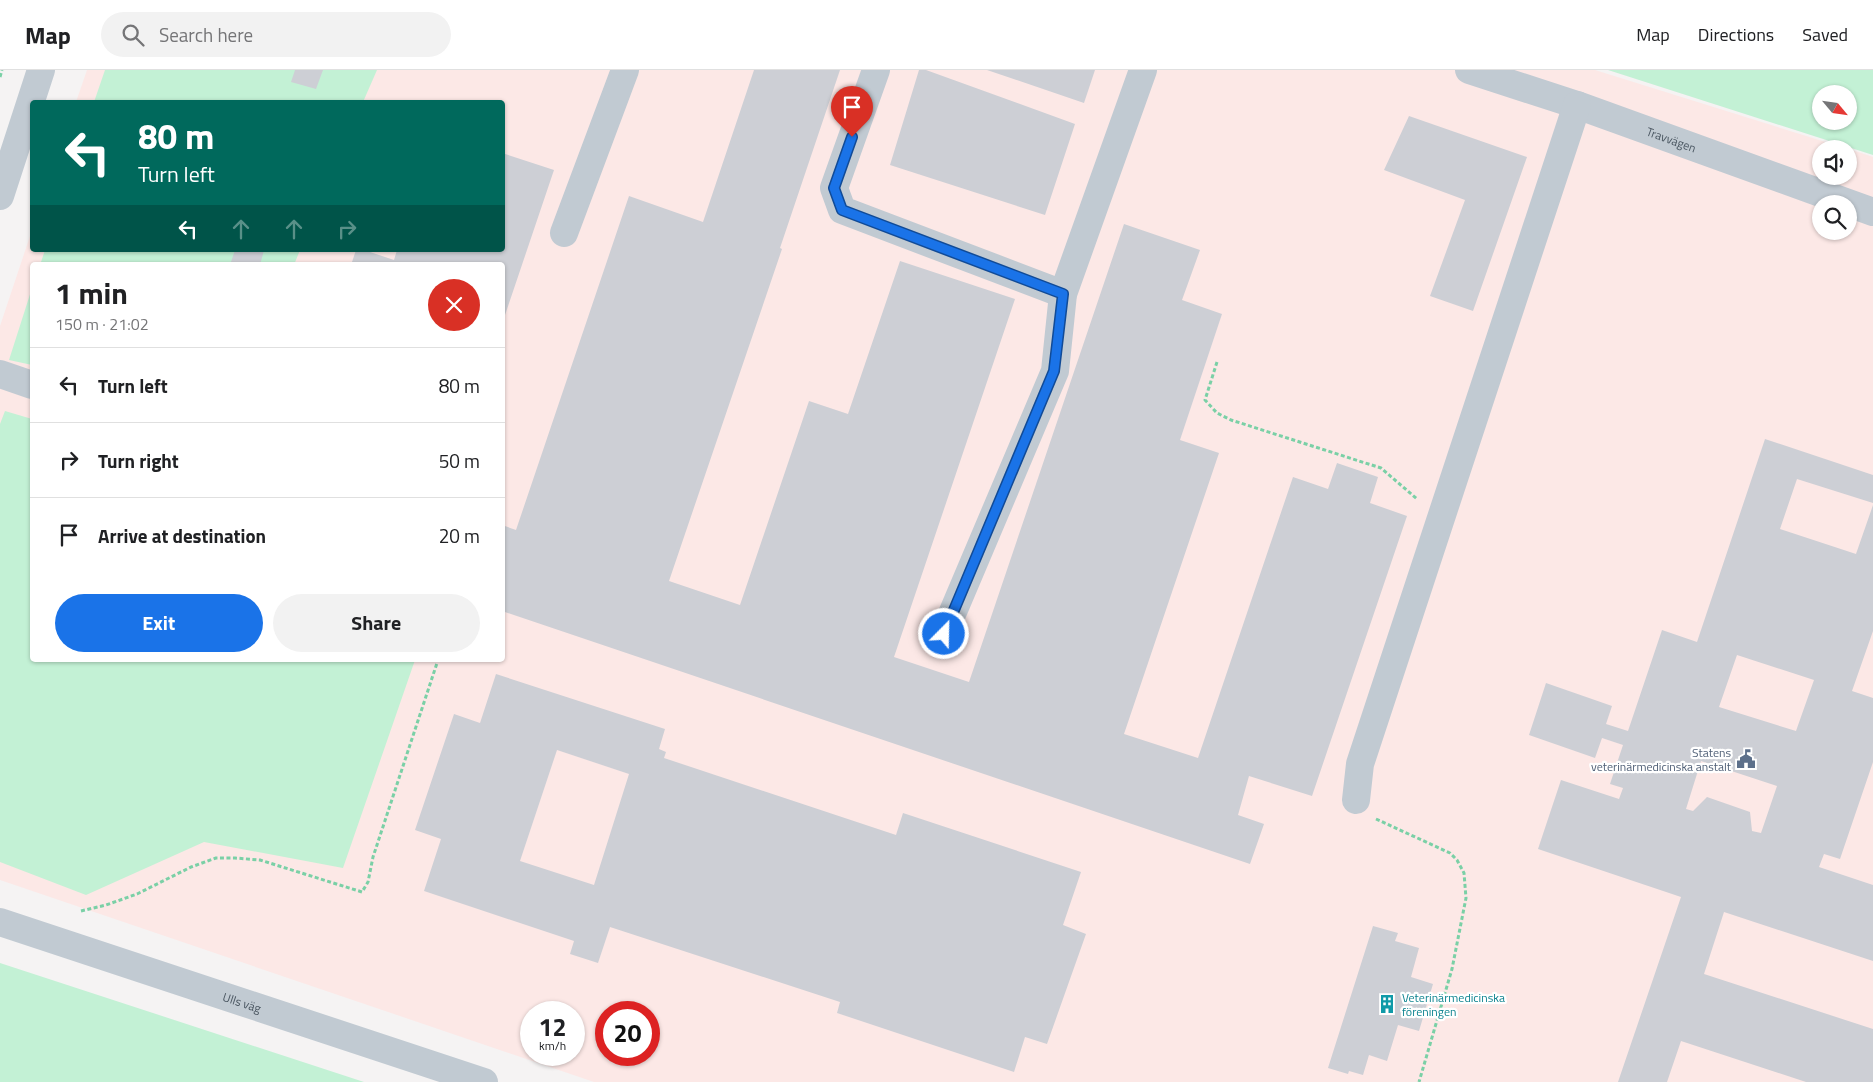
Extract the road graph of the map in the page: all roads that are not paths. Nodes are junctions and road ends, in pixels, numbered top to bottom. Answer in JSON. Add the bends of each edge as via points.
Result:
{"nodes":[{"id":1,"x":41,"y":70,"type":"edge"},
{"id":2,"x":625,"y":70,"type":"edge"},
{"id":3,"x":876,"y":70,"type":"edge"},
{"id":4,"x":1142,"y":70,"type":"edge"},
{"id":5,"x":1469,"y":70,"type":"edge"},
{"id":6,"x":31,"y":100,"type":"edge"},
{"id":7,"x":30,"y":104,"type":"edge"},
{"id":8,"x":1577,"y":105,"type":"junction"},
{"id":9,"x":0,"y":196,"type":"edge"},
{"id":10,"x":1873,"y":212,"type":"edge"},
{"id":11,"x":564,"y":233,"type":"dead end"},
{"id":12,"x":1063,"y":294,"type":"junction"},
{"id":13,"x":0,"y":374,"type":"edge"},
{"id":14,"x":30,"y":383,"type":"edge"},
{"id":15,"x":944,"y":634,"type":"dead end"},
{"id":16,"x":1356,"y":800,"type":"road end"},
{"id":17,"x":0,"y":922,"type":"edge"},
{"id":18,"x":484,"y":1082,"type":"edge"}],
"edges":[{"from":1,"to":6,"type":"street"},
{"from":2,"to":11,"type":"street"},
{"from":3,"to":12,"type":"street","via":[[834,188],[842,210]]},
{"from":4,"to":12,"type":"street"},
{"from":5,"to":8,"type":"street","name":"Travvägen"},
{"from":7,"to":9,"type":"street"},
{"from":8,"to":10,"type":"street","name":"Travvägen"},
{"from":8,"to":16,"type":"street","via":[[1360,764]]},
{"from":12,"to":15,"type":"street","via":[[1054,371]]},
{"from":13,"to":14,"type":"street"},
{"from":17,"to":18,"type":"street","name":"Ulls väg"}]}
